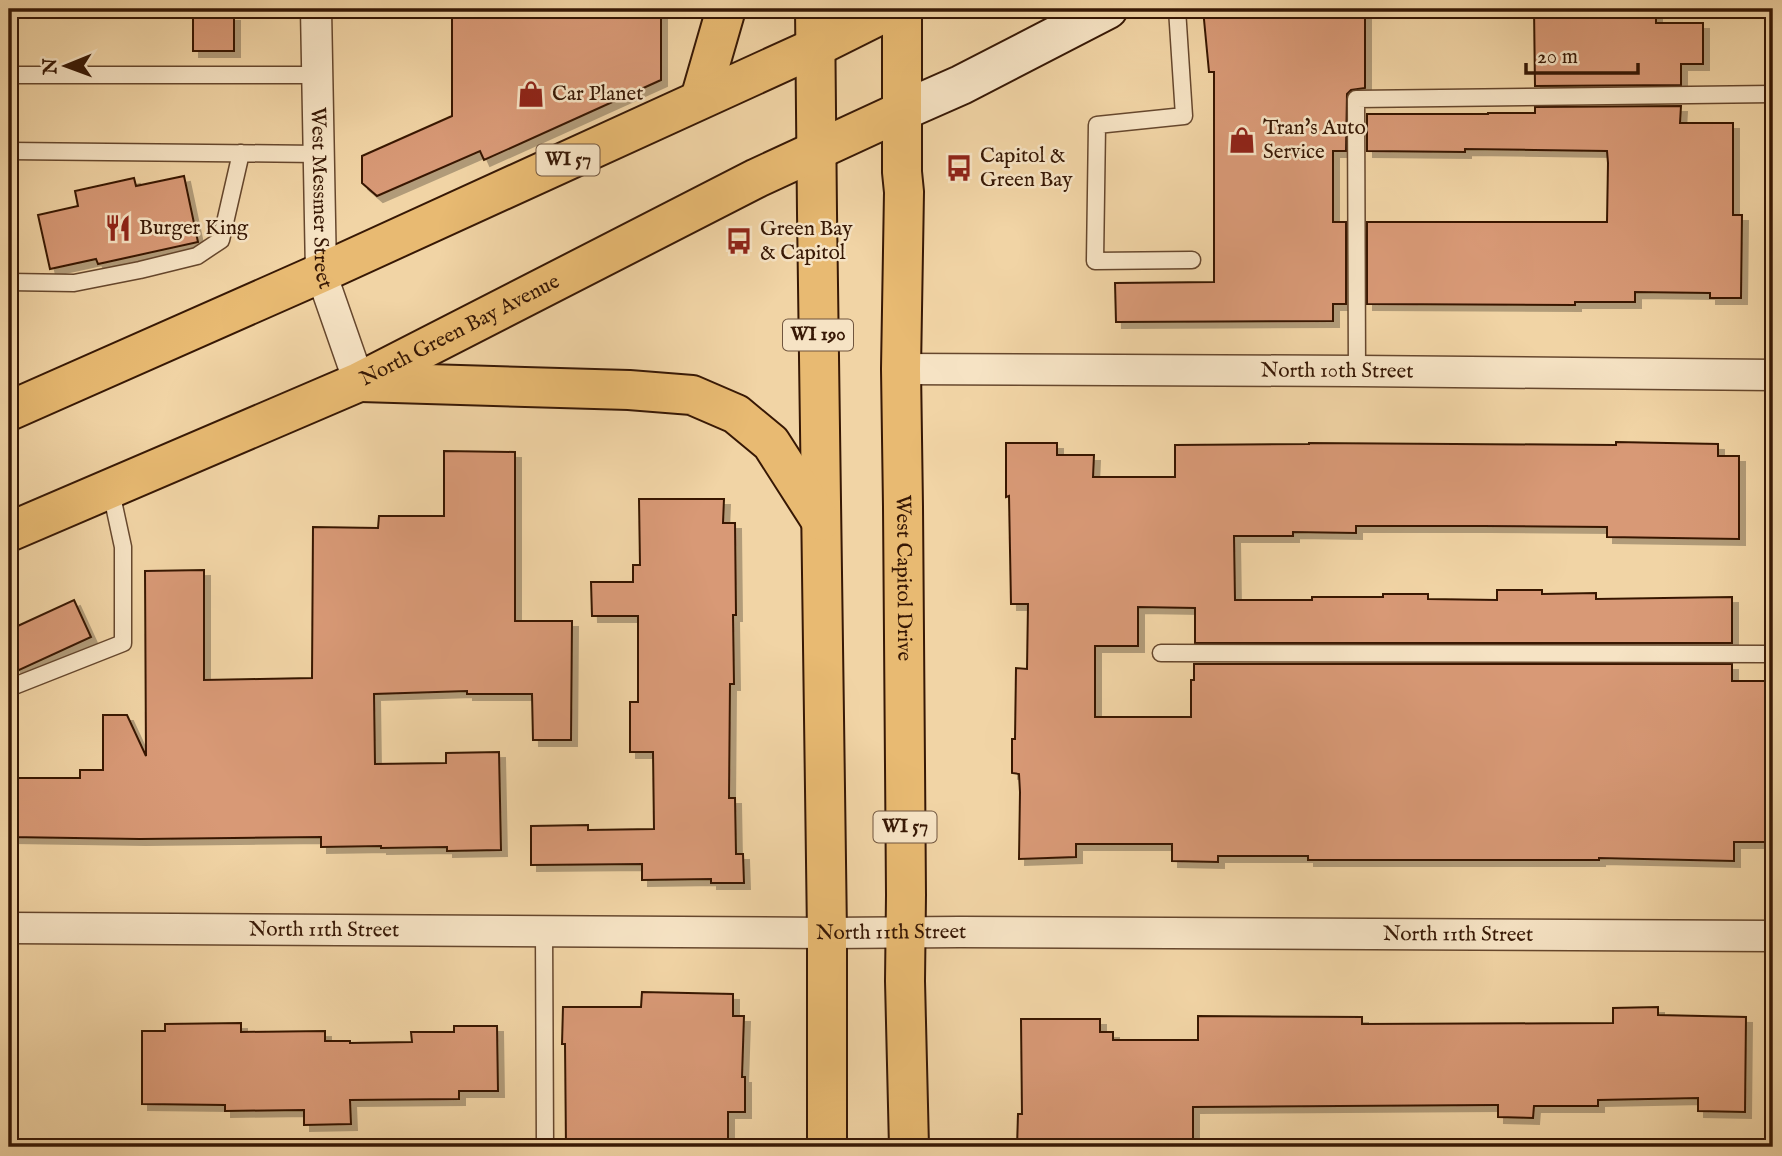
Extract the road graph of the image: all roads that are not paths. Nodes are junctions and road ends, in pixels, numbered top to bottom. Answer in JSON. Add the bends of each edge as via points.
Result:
{"nodes":[{"id":1,"x":316,"y":9,"type":"edge"},
{"id":2,"x":726,"y":9,"type":"edge"},
{"id":3,"x":816,"y":9,"type":"edge"},
{"id":4,"x":892,"y":9,"type":"edge"},
{"id":5,"x":902,"y":9,"type":"edge"},
{"id":6,"x":1108,"y":9,"type":"edge"},
{"id":7,"x":1177,"y":9,"type":"edge"},
{"id":8,"x":816,"y":47,"type":"junction"},
{"id":9,"x":9,"y":75,"type":"edge"},
{"id":10,"x":317,"y":75,"type":"junction"},
{"id":11,"x":1773,"y":94,"type":"edge"},
{"id":12,"x":700,"y":99,"type":"junction"},
{"id":13,"x":902,"y":111,"type":"junction"},
{"id":14,"x":817,"y":149,"type":"junction"},
{"id":15,"x":9,"y":151,"type":"edge"},
{"id":16,"x":241,"y":153,"type":"junction"},
{"id":17,"x":319,"y":153,"type":"junction"},
{"id":18,"x":1192,"y":260,"type":"dead end"},
{"id":19,"x":321,"y":273,"type":"junction"},
{"id":20,"x":9,"y":282,"type":"edge"},
{"id":21,"x":901,"y":369,"type":"junction"},
{"id":22,"x":1357,"y":371,"type":"junction"},
{"id":23,"x":1773,"y":375,"type":"edge"},
{"id":24,"x":359,"y":382,"type":"junction"},
{"id":25,"x":9,"y":411,"type":"edge"},
{"id":26,"x":110,"y":487,"type":"junction"},
{"id":27,"x":821,"y":521,"type":"junction"},
{"id":28,"x":9,"y":531,"type":"edge"},
{"id":29,"x":1161,"y":653,"type":"dead end"},
{"id":30,"x":1773,"y":654,"type":"edge"},
{"id":31,"x":9,"y":688,"type":"edge"},
{"id":32,"x":9,"y":928,"type":"edge"},
{"id":33,"x":544,"y":932,"type":"junction"},
{"id":34,"x":827,"y":933,"type":"junction"},
{"id":35,"x":906,"y":933,"type":"junction"},
{"id":36,"x":1773,"y":936,"type":"edge"},
{"id":37,"x":545,"y":1147,"type":"edge"},
{"id":38,"x":827,"y":1147,"type":"edge"},
{"id":39,"x":909,"y":1147,"type":"edge"}],
"edges":[{"from":1,"to":10,"type":"street","name":"West Messmer Street"},
{"from":2,"to":12,"type":"main road"},
{"from":3,"to":8,"type":"main road","number":"WI 190"},
{"from":4,"to":8,"type":"main road","number":"WI 57"},
{"from":5,"to":13,"type":"main road","name":"West Capitol Drive","number":"WI 57"},
{"from":6,"to":13,"type":"main road"},
{"from":7,"to":18,"type":"lane","via":[[1184,116],[1097,125],[1095,261]]},
{"from":8,"to":12,"type":"main road","number":"WI 57"},
{"from":8,"to":14,"type":"main road","number":"WI 190"},
{"from":9,"to":10,"type":"lane"},
{"from":10,"to":17,"type":"street","name":"West Messmer Street"},
{"from":11,"to":22,"type":"lane","via":[[1356,99]]},
{"from":12,"to":19,"type":"main road","number":"WI 57"},
{"from":13,"to":14,"type":"main road","name":"North Green Bay Avenue"},
{"from":13,"to":21,"type":"main road","name":"West Capitol Drive","number":"WI 57"},
{"from":14,"to":24,"type":"main road","name":"North Green Bay Avenue"},
{"from":14,"to":27,"type":"main road","number":"WI 190"},
{"from":15,"to":16,"type":"lane"},
{"from":16,"to":17,"type":"lane"},
{"from":16,"to":20,"type":"lane","via":[[221,240],[197,256],[74,283]]},
{"from":17,"to":19,"type":"street","name":"West Messmer Street"},
{"from":19,"to":24,"type":"street","name":"West Messmer Street"},
{"from":19,"to":25,"type":"main road","number":"WI 57"},
{"from":21,"to":22,"type":"street","name":"North 10th Street"},
{"from":21,"to":35,"type":"main road","name":"West Capitol Drive","number":"WI 57"},
{"from":22,"to":23,"type":"street","name":"North 10th Street"},
{"from":24,"to":26,"type":"main road","name":"North Green Bay Avenue"},
{"from":24,"to":27,"type":"main road","via":[[692,396],[736,414],[771,443]]},
{"from":26,"to":28,"type":"main road","name":"North Green Bay Avenue"},
{"from":26,"to":31,"type":"lane","via":[[123,547],[123,643]]},
{"from":27,"to":34,"type":"main road"},
{"from":29,"to":30,"type":"lane"},
{"from":32,"to":33,"type":"street","name":"North 11th Street"},
{"from":33,"to":34,"type":"street","name":"North 11th Street"},
{"from":33,"to":37,"type":"lane"},
{"from":34,"to":35,"type":"street","name":"North 11th Street"},
{"from":34,"to":38,"type":"main road"},
{"from":35,"to":36,"type":"street","name":"North 11th Street"},
{"from":35,"to":39,"type":"main road","name":"West Capitol Drive","number":"WI 57"}]}
